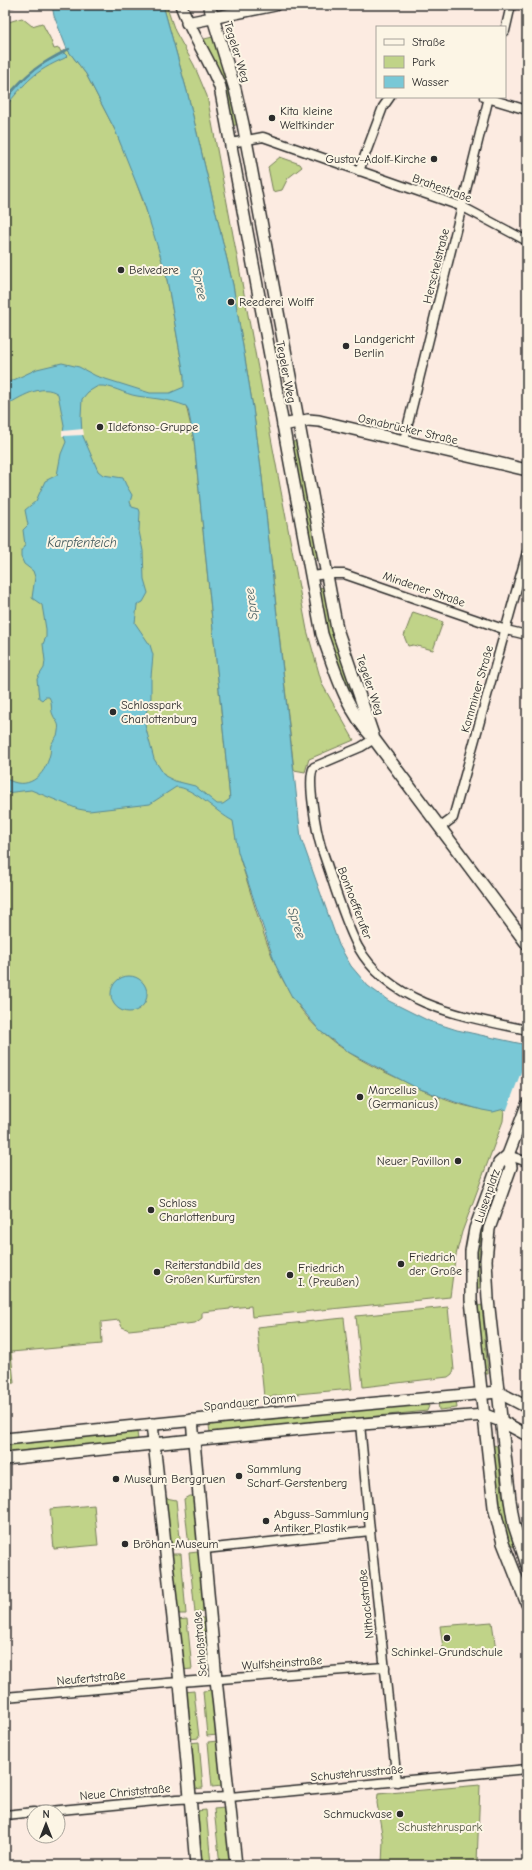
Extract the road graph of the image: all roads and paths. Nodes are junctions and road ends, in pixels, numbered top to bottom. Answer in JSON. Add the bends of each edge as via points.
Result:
{"nodes":[{"id":1,"x":181,"y":5,"type":"edge"},
{"id":2,"x":209,"y":5,"type":"edge"},
{"id":3,"x":275,"y":5,"type":"edge"},
{"id":4,"x":511,"y":5,"type":"edge"},
{"id":5,"x":212,"y":18,"type":"junction"},
{"id":6,"x":187,"y":22,"type":"junction"},
{"id":7,"x":506,"y":28,"type":"edge"},
{"id":8,"x":389,"y":98,"type":"edge"},
{"id":9,"x":487,"y":98,"type":"edge"},
{"id":10,"x":490,"y":98,"type":"edge"},
{"id":11,"x":527,"y":110,"type":"edge"},
{"id":12,"x":246,"y":140,"type":"junction"},
{"id":13,"x":231,"y":143,"type":"junction"},
{"id":14,"x":359,"y":171,"type":"junction"},
{"id":15,"x":463,"y":207,"type":"junction"},
{"id":16,"x":527,"y":241,"type":"edge"},
{"id":17,"x":299,"y":422,"type":"junction"},
{"id":18,"x":283,"y":425,"type":"junction"},
{"id":19,"x":404,"y":440,"type":"junction"},
{"id":20,"x":527,"y":470,"type":"edge"},
{"id":21,"x":527,"y":552,"type":"edge"},
{"id":22,"x":327,"y":574,"type":"junction"},
{"id":23,"x":312,"y":576,"type":"junction"},
{"id":24,"x":506,"y":630,"type":"junction"},
{"id":25,"x":527,"y":636,"type":"edge"},
{"id":26,"x":374,"y":739,"type":"junction"},
{"id":27,"x":442,"y":827,"type":"junction"},
{"id":28,"x":527,"y":944,"type":"edge"},
{"id":29,"x":527,"y":1030,"type":"edge"},
{"id":30,"x":527,"y":1105,"type":"edge"},
{"id":31,"x":508,"y":1155,"type":"junction"},
{"id":32,"x":527,"y":1162,"type":"edge"},
{"id":33,"x":482,"y":1392,"type":"junction"},
{"id":34,"x":498,"y":1392,"type":"junction"},
{"id":35,"x":527,"y":1407,"type":"edge"},
{"id":36,"x":485,"y":1416,"type":"junction"},
{"id":37,"x":192,"y":1420,"type":"junction"},
{"id":38,"x":501,"y":1421,"type":"junction"},
{"id":39,"x":152,"y":1424,"type":"junction"},
{"id":40,"x":360,"y":1424,"type":"junction"},
{"id":41,"x":527,"y":1435,"type":"edge"},
{"id":42,"x":5,"y":1439,"type":"edge"},
{"id":43,"x":194,"y":1440,"type":"junction"},
{"id":44,"x":155,"y":1445,"type":"junction"},
{"id":45,"x":5,"y":1458,"type":"edge"},
{"id":46,"x":370,"y":1531,"type":"junction"},
{"id":47,"x":205,"y":1549,"type":"junction"},
{"id":48,"x":527,"y":1565,"type":"edge"},
{"id":49,"x":527,"y":1604,"type":"edge"},
{"id":50,"x":385,"y":1667,"type":"junction"},
{"id":51,"x":216,"y":1679,"type":"junction"},
{"id":52,"x":180,"y":1683,"type":"junction"},
{"id":53,"x":5,"y":1697,"type":"edge"},
{"id":54,"x":527,"y":1769,"type":"edge"},
{"id":55,"x":397,"y":1782,"type":"junction"},
{"id":56,"x":230,"y":1797,"type":"junction"},
{"id":57,"x":190,"y":1798,"type":"junction"},
{"id":58,"x":66,"y":1809,"type":"edge"},
{"id":59,"x":26,"y":1813,"type":"edge"},
{"id":60,"x":5,"y":1815,"type":"edge"},
{"id":61,"x":196,"y":1865,"type":"edge"},
{"id":62,"x":236,"y":1865,"type":"edge"}],
"edges":[{"from":1,"to":6,"type":"main road","name":"Tegeler Weg"},
{"from":2,"to":5,"type":"main road","name":"Tegeler Weg"},
{"from":3,"to":5,"type":"main road"},
{"from":4,"to":7,"type":"street"},
{"from":5,"to":6,"type":"main road"},
{"from":5,"to":12,"type":"main road","name":"Tegeler Weg","via":[[235,89]]},
{"from":6,"to":13,"type":"main road","name":"Tegeler Weg","via":[[220,87]]},
{"from":8,"to":14,"type":"street","via":[[382,106]]},
{"from":9,"to":15,"type":"street","name":"Herschelstraße"},
{"from":10,"to":11,"type":"street"},
{"from":12,"to":13,"type":"street","name":"Brahestraße"},
{"from":12,"to":14,"type":"street","name":"Brahestraße","via":[[263,137]]},
{"from":12,"to":17,"type":"main road","name":"Tegeler Weg"},
{"from":13,"to":18,"type":"main road","name":"Tegeler Weg"},
{"from":14,"to":15,"type":"street","name":"Brahestraße"},
{"from":15,"to":16,"type":"street","name":"Brahestraße"},
{"from":15,"to":19,"type":"street","name":"Herschelstraße"},
{"from":17,"to":18,"type":"main road","name":"Osnabrücker Straße"},
{"from":17,"to":19,"type":"main road","name":"Osnabrücker Straße","via":[[319,421]]},
{"from":17,"to":22,"type":"main road","name":"Tegeler Weg"},
{"from":18,"to":23,"type":"main road","name":"Tegeler Weg"},
{"from":19,"to":20,"type":"main road","name":"Osnabrücker Straße"},
{"from":21,"to":24,"type":"street","name":"Kamminer Straße"},
{"from":22,"to":23,"type":"street","name":"Mindener Straße"},
{"from":22,"to":24,"type":"street","name":"Mindener Straße","via":[[344,574]]},
{"from":22,"to":26,"type":"main road","name":"Tegeler Weg","via":[[337,629]]},
{"from":23,"to":26,"type":"main road","name":"Tegeler Weg","via":[[322,634],[337,676],[351,709]]},
{"from":24,"to":25,"type":"street","name":"Mindener Straße"},
{"from":24,"to":27,"type":"street","name":"Kamminer Straße","via":[[453,818]]},
{"from":26,"to":27,"type":"main road","name":"Tegeler Weg"},
{"from":26,"to":29,"type":"street","name":"Bonhoefferufer","via":[[314,767],[310,778],[317,834],[358,947],[379,974],[407,994],[445,1010]]},
{"from":27,"to":28,"type":"main road","name":"Tegeler Weg"},
{"from":30,"to":31,"type":"main road"},
{"from":31,"to":32,"type":"street"},
{"from":31,"to":33,"type":"main road","name":"Luisenplatz","via":[[499,1163],[471,1251],[471,1300]]},
{"from":31,"to":34,"type":"main road","name":"Luisenplatz","via":[[511,1167],[489,1229],[486,1250],[488,1299]]},
{"from":33,"to":34,"type":"main road","name":"Spandauer Damm"},
{"from":33,"to":36,"type":"main road","name":"Luisenplatz"},
{"from":33,"to":37,"type":"main road","name":"Spandauer Damm"},
{"from":34,"to":35,"type":"main road"},
{"from":34,"to":38,"type":"main road","name":"Luisenplatz"},
{"from":36,"to":38,"type":"main road"},
{"from":36,"to":40,"type":"main road"},
{"from":36,"to":49,"type":"main road","name":"Luisenplatz","via":[[498,1526]]},
{"from":37,"to":39,"type":"main road","name":"Spandauer Damm"},
{"from":37,"to":43,"type":"main road","name":"Schloßstraße"},
{"from":38,"to":41,"type":"main road"},
{"from":38,"to":48,"type":"main road","name":"Luisenplatz","via":[[514,1525]]},
{"from":39,"to":42,"type":"main road","name":"Spandauer Damm"},
{"from":39,"to":44,"type":"main road","name":"Schloßstraße"},
{"from":40,"to":43,"type":"main road"},
{"from":40,"to":46,"type":"street","name":"Nithackstraße"},
{"from":43,"to":44,"type":"main road"},
{"from":43,"to":47,"type":"main road","name":"Schloßstraße"},
{"from":44,"to":45,"type":"main road"},
{"from":44,"to":52,"type":"main road","name":"Schloßstraße"},
{"from":46,"to":47,"type":"street"},
{"from":46,"to":50,"type":"street","name":"Nithackstraße"},
{"from":47,"to":51,"type":"main road","name":"Schloßstraße"},
{"from":50,"to":51,"type":"street","name":"Wulfsheinstraße"},
{"from":50,"to":55,"type":"street","name":"Nithackstraße"},
{"from":51,"to":52,"type":"street","name":"Wulfsheinstraße"},
{"from":51,"to":56,"type":"main road","name":"Schloßstraße"},
{"from":52,"to":53,"type":"street","name":"Neufertstraße"},
{"from":52,"to":57,"type":"main road","name":"Schloßstraße"},
{"from":54,"to":55,"type":"street","name":"Schustehrusstraße"},
{"from":55,"to":56,"type":"street","name":"Schustehrusstraße"},
{"from":56,"to":57,"type":"street","name":"Schustehrusstraße"},
{"from":56,"to":62,"type":"main road","name":"Schloßstraße"},
{"from":57,"to":58,"type":"street","name":"Neue Christstraße"},
{"from":57,"to":61,"type":"main road","name":"Schloßstraße"},
{"from":59,"to":60,"type":"street"}]}
